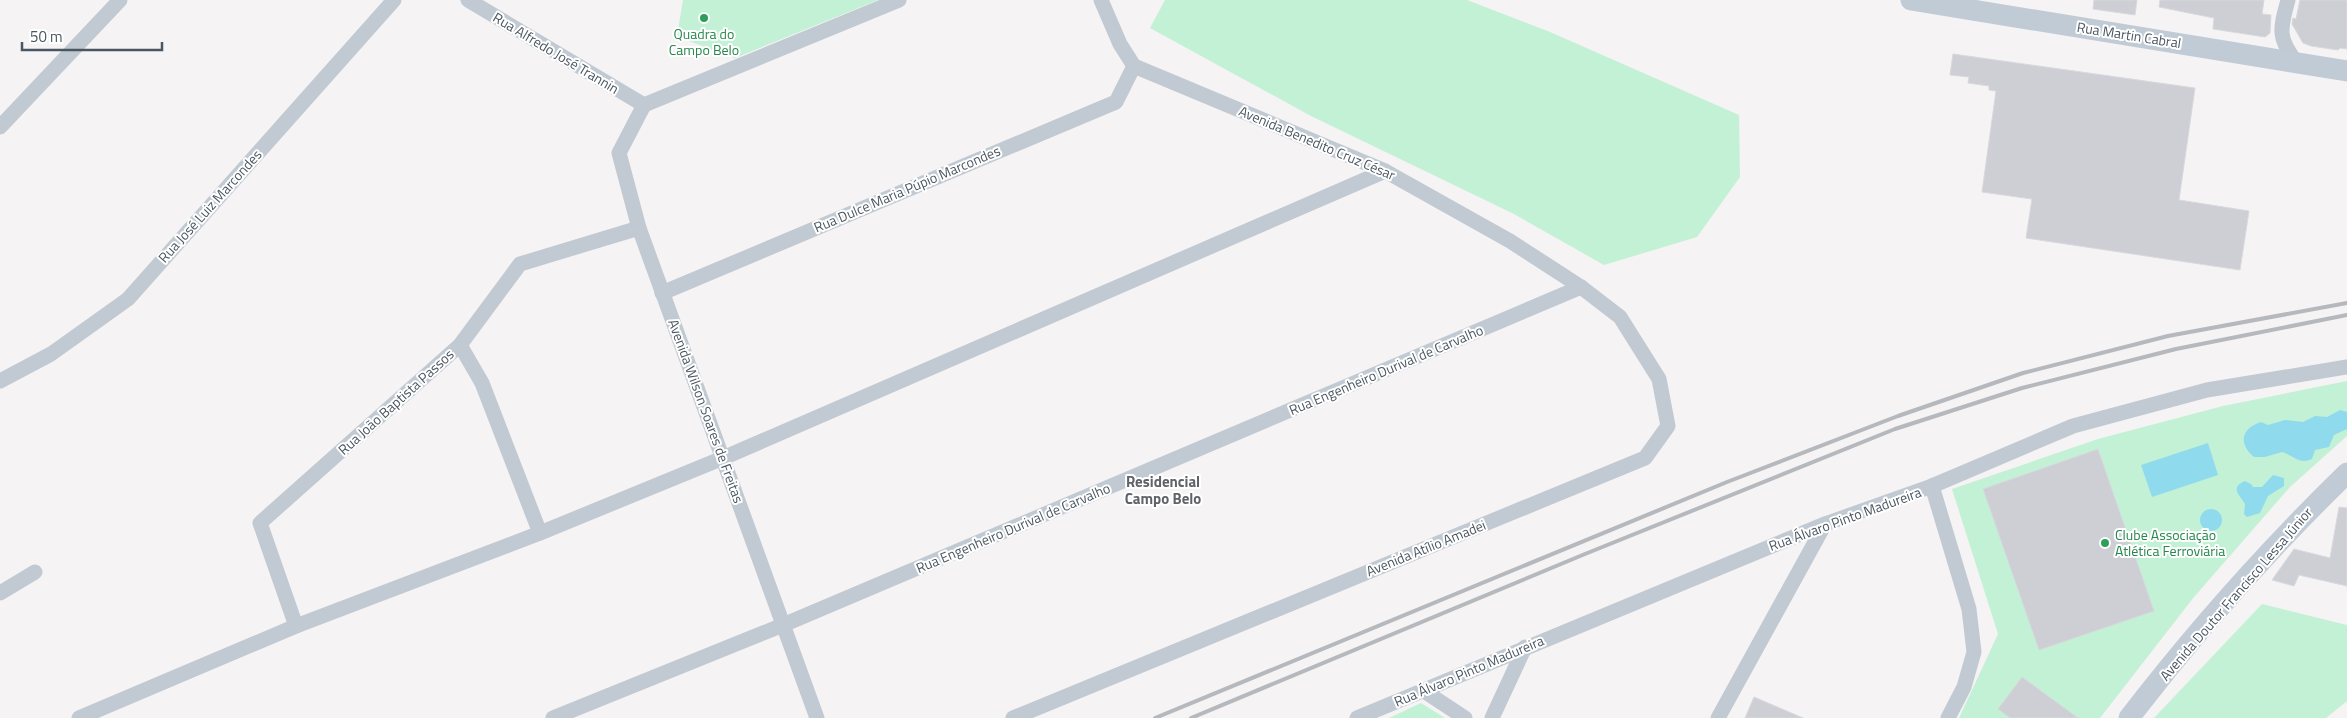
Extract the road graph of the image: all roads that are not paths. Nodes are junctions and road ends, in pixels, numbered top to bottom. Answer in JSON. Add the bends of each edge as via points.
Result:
{"nodes":[{"id":1,"x":120,"y":0,"type":"edge"},
{"id":2,"x":394,"y":0,"type":"edge"},
{"id":3,"x":468,"y":0,"type":"edge"},
{"id":4,"x":899,"y":0,"type":"edge"},
{"id":5,"x":1101,"y":0,"type":"edge"},
{"id":6,"x":1911,"y":0,"type":"edge"},
{"id":7,"x":2288,"y":0,"type":"edge"},
{"id":8,"x":1936,"y":2,"type":"edge"},
{"id":9,"x":2297,"y":63,"type":"junction"},
{"id":10,"x":1134,"y":66,"type":"junction"},
{"id":11,"x":2347,"y":71,"type":"edge"},
{"id":12,"x":644,"y":105,"type":"junction"},
{"id":13,"x":0,"y":127,"type":"edge"},
{"id":14,"x":1385,"y":171,"type":"junction"},
{"id":15,"x":639,"y":228,"type":"junction"},
{"id":16,"x":1581,"y":287,"type":"junction"},
{"id":17,"x":662,"y":293,"type":"junction"},
{"id":18,"x":460,"y":345,"type":"junction"},
{"id":19,"x":2347,"y":367,"type":"edge"},
{"id":20,"x":0,"y":381,"type":"edge"},
{"id":21,"x":724,"y":458,"type":"junction"},
{"id":22,"x":2347,"y":473,"type":"edge"},
{"id":23,"x":1932,"y":486,"type":"junction"},
{"id":24,"x":1825,"y":524,"type":"junction"},
{"id":25,"x":540,"y":533,"type":"junction"},
{"id":26,"x":34,"y":572,"type":"dead end"},
{"id":27,"x":0,"y":592,"type":"edge"},
{"id":28,"x":783,"y":625,"type":"junction"},
{"id":29,"x":296,"y":626,"type":"junction"},
{"id":30,"x":1525,"y":647,"type":"junction"},
{"id":31,"x":1424,"y":691,"type":"junction"},
{"id":32,"x":79,"y":718,"type":"edge"},
{"id":33,"x":553,"y":718,"type":"edge"},
{"id":34,"x":817,"y":718,"type":"edge"},
{"id":35,"x":1013,"y":718,"type":"edge"},
{"id":36,"x":1357,"y":718,"type":"edge"},
{"id":37,"x":1465,"y":718,"type":"edge"},
{"id":38,"x":1492,"y":718,"type":"edge"},
{"id":39,"x":1718,"y":718,"type":"edge"},
{"id":40,"x":1948,"y":718,"type":"edge"},
{"id":41,"x":2129,"y":718,"type":"edge"}],
"edges":[{"from":1,"to":13,"type":"street"},
{"from":2,"to":20,"type":"street","name":"Rua José Luiz Marcondes","via":[[128,299],[51,354]]},
{"from":3,"to":12,"type":"street","name":"Rua Alfredo José Trannin"},
{"from":4,"to":12,"type":"street"},
{"from":5,"to":10,"type":"street","via":[[1120,44]]},
{"from":6,"to":8,"type":"main road","name":"Rua Martin Cabral"},
{"from":7,"to":9,"type":"street","via":[[2280,29],[2285,48]]},
{"from":8,"to":9,"type":"main road","name":"Rua Martin Cabral"},
{"from":9,"to":11,"type":"main road","name":"Rua Martin Cabral"},
{"from":10,"to":14,"type":"street","name":"Avenida Benedito Cruz César"},
{"from":10,"to":17,"type":"street","name":"Rua Dulce Maria Púpio Marcondes","via":[[1116,102]]},
{"from":12,"to":15,"type":"street","name":"Avenida Wilson Soares de Freitas","via":[[619,153]]},
{"from":14,"to":16,"type":"street","name":"Avenida Benedito Cruz César","via":[[1510,241]]},
{"from":14,"to":21,"type":"street"},
{"from":15,"to":17,"type":"street","name":"Avenida Wilson Soares de Freitas"},
{"from":15,"to":18,"type":"street","via":[[520,264]]},
{"from":16,"to":28,"type":"street","name":"Rua Engenheiro Durival de Carvalho"},
{"from":16,"to":35,"type":"street","name":"Avenida Atílio Amadei","via":[[1620,317],[1659,380],[1668,426],[1646,458]]},
{"from":17,"to":21,"type":"street","name":"Avenida Wilson Soares de Freitas"},
{"from":18,"to":25,"type":"street","name":"Rua João Baptista Passos","via":[[482,383]]},
{"from":18,"to":29,"type":"street","name":"Rua João Baptista Passos","via":[[260,523]]},
{"from":19,"to":23,"type":"street","name":"Rua Álvaro Pinto Madureira","via":[[2207,390],[2073,426]]},
{"from":21,"to":25,"type":"street"},
{"from":21,"to":28,"type":"street","name":"Avenida Wilson Soares de Freitas"},
{"from":22,"to":41,"type":"main road","name":"Avenida Doutor Francisco Lessa Júnior","via":[[2298,520]]},
{"from":23,"to":24,"type":"street","name":"Rua Álvaro Pinto Madureira"},
{"from":23,"to":40,"type":"street","via":[[1969,609],[1974,652],[1964,687]]},
{"from":24,"to":30,"type":"street","name":"Rua Álvaro Pinto Madureira"},
{"from":24,"to":39,"type":"street"},
{"from":25,"to":29,"type":"street"},
{"from":26,"to":27,"type":"street"},
{"from":28,"to":33,"type":"street","name":"Rua Engenheiro Durival de Carvalho"},
{"from":28,"to":34,"type":"street","name":"Avenida Wilson Soares de Freitas"},
{"from":29,"to":32,"type":"street"},
{"from":30,"to":31,"type":"street","name":"Rua Álvaro Pinto Madureira"},
{"from":30,"to":38,"type":"street"},
{"from":31,"to":36,"type":"street","name":"Rua Álvaro Pinto Madureira"},
{"from":31,"to":37,"type":"street"}]}
